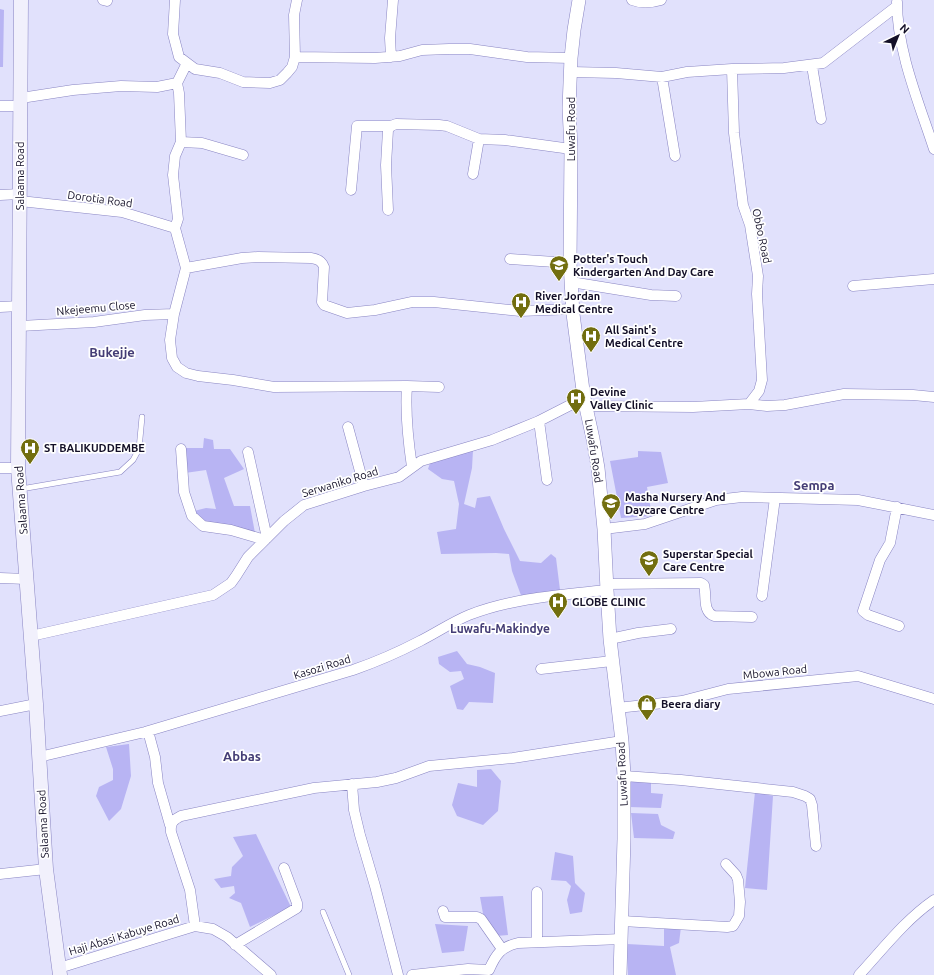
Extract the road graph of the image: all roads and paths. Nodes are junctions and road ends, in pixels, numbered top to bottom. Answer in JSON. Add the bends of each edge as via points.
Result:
{"nodes":[{"id":1,"x":21,"y":0,"type":"edge"},
{"id":2,"x":174,"y":0,"type":"edge"},
{"id":3,"x":297,"y":0,"type":"edge"},
{"id":4,"x":393,"y":0,"type":"edge"},
{"id":5,"x":579,"y":0,"type":"edge"},
{"id":6,"x":632,"y":0,"type":"edge"},
{"id":7,"x":661,"y":0,"type":"edge"},
{"id":8,"x":898,"y":3,"type":"edge"},
{"id":9,"x":295,"y":57,"type":"junction"},
{"id":10,"x":391,"y":57,"type":"junction"},
{"id":11,"x":572,"y":58,"type":"junction"},
{"id":12,"x":187,"y":63,"type":"junction"},
{"id":13,"x":812,"y":66,"type":"junction"},
{"id":14,"x":732,"y":69,"type":"junction"},
{"id":15,"x":571,"y":72,"type":"junction"},
{"id":16,"x":662,"y":77,"type":"junction"},
{"id":17,"x":177,"y":83,"type":"junction"},
{"id":18,"x":20,"y":102,"type":"junction"},
{"id":19,"x":0,"y":106,"type":"edge"},
{"id":20,"x":821,"y":119,"type":"dead end"},
{"id":21,"x":391,"y":126,"type":"junction"},
{"id":22,"x":479,"y":139,"type":"junction"},
{"id":23,"x":181,"y":142,"type":"junction"},
{"id":24,"x":571,"y":149,"type":"junction"},
{"id":25,"x":934,"y":149,"type":"edge"},
{"id":26,"x":243,"y":155,"type":"dead end"},
{"id":27,"x":675,"y":156,"type":"dead end"},
{"id":28,"x":473,"y":174,"type":"dead end"},
{"id":29,"x":351,"y":190,"type":"dead end"},
{"id":30,"x":0,"y":195,"type":"edge"},
{"id":31,"x":20,"y":197,"type":"junction"},
{"id":32,"x":388,"y":210,"type":"dead end"},
{"id":33,"x":175,"y":228,"type":"junction"},
{"id":34,"x":510,"y":259,"type":"dead end"},
{"id":35,"x":570,"y":263,"type":"junction"},
{"id":36,"x":186,"y":268,"type":"junction"},
{"id":37,"x":934,"y":279,"type":"edge"},
{"id":38,"x":571,"y":282,"type":"junction"},
{"id":39,"x":854,"y":286,"type":"dead end"},
{"id":40,"x":676,"y":296,"type":"dead end"},
{"id":41,"x":20,"y":306,"type":"junction"},
{"id":42,"x":0,"y":307,"type":"edge"},
{"id":43,"x":573,"y":309,"type":"junction"},
{"id":44,"x":174,"y":314,"type":"junction"},
{"id":45,"x":20,"y":326,"type":"junction"},
{"id":46,"x":407,"y":386,"type":"junction"},
{"id":47,"x":439,"y":387,"type":"dead end"},
{"id":48,"x":934,"y":397,"type":"edge"},
{"id":49,"x":585,"y":402,"type":"junction"},
{"id":50,"x":749,"y":404,"type":"junction"},
{"id":51,"x":142,"y":417,"type":"dead end"},
{"id":52,"x":539,"y":421,"type":"junction"},
{"id":53,"x":348,"y":427,"type":"dead end"},
{"id":54,"x":181,"y":449,"type":"dead end"},
{"id":55,"x":248,"y":452,"type":"dead end"},
{"id":56,"x":412,"y":467,"type":"junction"},
{"id":57,"x":0,"y":468,"type":"edge"},
{"id":58,"x":18,"y":468,"type":"junction"},
{"id":59,"x":547,"y":480,"type":"dead end"},
{"id":60,"x":364,"y":486,"type":"junction"},
{"id":61,"x":20,"y":489,"type":"junction"},
{"id":62,"x":775,"y":498,"type":"junction"},
{"id":63,"x":897,"y":507,"type":"junction"},
{"id":64,"x":934,"y":515,"type":"edge"},
{"id":65,"x":604,"y":529,"type":"junction"},
{"id":66,"x":266,"y":539,"type":"junction"},
{"id":67,"x":0,"y":578,"type":"edge"},
{"id":68,"x":27,"y":578,"type":"junction"},
{"id":69,"x":607,"y":587,"type":"junction"},
{"id":70,"x":762,"y":596,"type":"dead end"},
{"id":71,"x":752,"y":617,"type":"dead end"},
{"id":72,"x":899,"y":626,"type":"dead end"},
{"id":73,"x":671,"y":630,"type":"dead end"},
{"id":74,"x":31,"y":636,"type":"junction"},
{"id":75,"x":610,"y":638,"type":"junction"},
{"id":76,"x":612,"y":660,"type":"junction"},
{"id":77,"x":541,"y":669,"type":"dead end"},
{"id":78,"x":934,"y":699,"type":"edge"},
{"id":79,"x":36,"y":704,"type":"junction"},
{"id":80,"x":617,"y":708,"type":"junction"},
{"id":81,"x":0,"y":711,"type":"edge"},
{"id":82,"x":148,"y":731,"type":"junction"},
{"id":83,"x":622,"y":741,"type":"junction"},
{"id":84,"x":39,"y":757,"type":"junction"},
{"id":85,"x":624,"y":776,"type":"junction"},
{"id":86,"x":352,"y":784,"type":"junction"},
{"id":87,"x":170,"y":825,"type":"junction"},
{"id":88,"x":816,"y":846,"type":"dead end"},
{"id":89,"x":726,"y":864,"type":"dead end"},
{"id":90,"x":284,"y":868,"type":"dead end"},
{"id":91,"x":46,"y":869,"type":"junction"},
{"id":92,"x":0,"y":874,"type":"edge"},
{"id":93,"x":537,"y":892,"type":"dead end"},
{"id":94,"x":934,"y":900,"type":"edge"},
{"id":95,"x":442,"y":911,"type":"dead end"},
{"id":96,"x":323,"y":912,"type":"dead end"},
{"id":97,"x":622,"y":921,"type":"junction"},
{"id":98,"x":195,"y":926,"type":"junction"},
{"id":99,"x":622,"y":939,"type":"junction"},
{"id":100,"x":537,"y":942,"type":"junction"},
{"id":101,"x":235,"y":945,"type":"junction"},
{"id":102,"x":502,"y":949,"type":"junction"},
{"id":103,"x":60,"y":971,"type":"edge"},
{"id":104,"x":490,"y":973,"type":"edge"},
{"id":105,"x":271,"y":975,"type":"edge"},
{"id":106,"x":349,"y":975,"type":"edge"},
{"id":107,"x":398,"y":975,"type":"edge"},
{"id":108,"x":412,"y":975,"type":"edge"},
{"id":109,"x":620,"y":975,"type":"edge"},
{"id":110,"x":859,"y":975,"type":"edge"}],
"edges":[{"from":1,"to":18,"type":"main road","name":"Salaama Road"},
{"from":2,"to":12,"type":"street","via":[[173,34],[179,57]]},
{"from":3,"to":9,"type":"street","via":[[294,15]]},
{"from":4,"to":10,"type":"street"},
{"from":5,"to":11,"type":"street","name":"Luwafu Road"},
{"from":6,"to":7,"type":"street","via":[[644,3]]},
{"from":8,"to":13,"type":"street","via":[[832,58],[823,64]]},
{"from":8,"to":25,"type":"street","via":[[901,38],[907,64]]},
{"from":9,"to":10,"type":"street"},
{"from":9,"to":12,"type":"street","via":[[287,73],[280,80],[270,83],[243,82],[220,73],[195,69]]},
{"from":10,"to":11,"type":"street","via":[[422,50],[470,49],[527,57]]},
{"from":11,"to":15,"type":"street","name":"Luwafu Road"},
{"from":12,"to":17,"type":"street"},
{"from":13,"to":14,"type":"street"},
{"from":13,"to":20,"type":"street"},
{"from":14,"to":16,"type":"street","via":[[687,72]]},
{"from":14,"to":50,"type":"street","name":"Obbo Road","via":[[735,141],[743,205],[750,225],[758,276],[762,380],[759,390]]},
{"from":15,"to":16,"type":"street"},
{"from":15,"to":24,"type":"street","name":"Luwafu Road"},
{"from":16,"to":27,"type":"street"},
{"from":17,"to":18,"type":"street","via":[[156,87],[121,86],[73,90]]},
{"from":17,"to":23,"type":"street"},
{"from":18,"to":19,"type":"street"},
{"from":18,"to":31,"type":"main road","name":"Salaama Road"},
{"from":21,"to":22,"type":"street","via":[[402,123],[447,126]]},
{"from":21,"to":29,"type":"street","via":[[357,126]]},
{"from":21,"to":32,"type":"street","via":[[388,130],[386,166]]},
{"from":22,"to":24,"type":"street"},
{"from":22,"to":28,"type":"street"},
{"from":23,"to":26,"type":"street","via":[[202,143]]},
{"from":23,"to":33,"type":"street","via":[[175,156],[172,175],[178,219]]},
{"from":24,"to":35,"type":"street","name":"Luwafu Road"},
{"from":30,"to":31,"type":"street","name":"Dorotia Road"},
{"from":31,"to":33,"type":"street","name":"Dorotia Road","via":[[122,212]]},
{"from":31,"to":41,"type":"main road","name":"Salaama Road"},
{"from":33,"to":36,"type":"street"},
{"from":34,"to":35,"type":"street"},
{"from":35,"to":38,"type":"street","name":"Luwafu Road"},
{"from":36,"to":43,"type":"street","via":[[242,258],[317,259],[324,267],[322,302],[347,313],[412,302],[434,302],[520,312]]},
{"from":36,"to":44,"type":"street"},
{"from":37,"to":39,"type":"street"},
{"from":38,"to":40,"type":"street","via":[[651,295]]},
{"from":38,"to":43,"type":"street","name":"Luwafu Road"},
{"from":41,"to":42,"type":"street"},
{"from":41,"to":45,"type":"main road","name":"Salaama Road"},
{"from":43,"to":49,"type":"street","name":"Luwafu Road"},
{"from":44,"to":45,"type":"street","name":"Nkejeemu Close"},
{"from":44,"to":46,"type":"street","via":[[170,340],[171,354],[177,367],[186,373],[274,387]]},
{"from":45,"to":58,"type":"main road","name":"Salaama Road"},
{"from":46,"to":47,"type":"street"},
{"from":46,"to":56,"type":"street","via":[[408,436]]},
{"from":48,"to":50,"type":"street","via":[[844,394],[785,405]]},
{"from":49,"to":50,"type":"street","via":[[693,407]]},
{"from":49,"to":52,"type":"street","name":"Serwaniko Road"},
{"from":49,"to":65,"type":"street","name":"Luwafu Road","via":[[598,468]]},
{"from":51,"to":61,"type":"lane","via":[[139,449],[120,472]]},
{"from":52,"to":56,"type":"street","name":"Serwaniko Road","via":[[492,440],[421,461]]},
{"from":52,"to":59,"type":"street"},
{"from":53,"to":60,"type":"street"},
{"from":54,"to":66,"type":"street","via":[[184,492],[192,516],[203,526]]},
{"from":55,"to":66,"type":"street"},
{"from":56,"to":60,"type":"street","name":"Serwaniko Road","via":[[399,477]]},
{"from":57,"to":58,"type":"street"},
{"from":58,"to":61,"type":"main road","name":"Salaama Road"},
{"from":60,"to":66,"type":"street","name":"Serwaniko Road","via":[[304,505]]},
{"from":61,"to":68,"type":"main road","name":"Salaama Road"},
{"from":62,"to":63,"type":"street","via":[[858,500]]},
{"from":62,"to":65,"type":"street","via":[[742,497],[716,500],[645,524]]},
{"from":62,"to":70,"type":"street"},
{"from":63,"to":64,"type":"street"},
{"from":63,"to":72,"type":"street","via":[[890,544],[880,560],[863,611]]},
{"from":65,"to":69,"type":"street","name":"Luwafu Road"},
{"from":66,"to":74,"type":"street","name":"Serwaniko Road","via":[[248,557],[231,583],[213,595]]},
{"from":67,"to":68,"type":"street"},
{"from":68,"to":74,"type":"main road","name":"Salaama Road"},
{"from":69,"to":71,"type":"street","name":"Kasozi Road","via":[[700,584],[704,585],[706,606],[710,614]]},
{"from":69,"to":75,"type":"street","name":"Luwafu Road"},
{"from":69,"to":82,"type":"street","name":"Kasozi Road","via":[[512,603],[468,615],[394,654],[353,670]]},
{"from":73,"to":75,"type":"street"},
{"from":74,"to":79,"type":"main road","name":"Salaama Road"},
{"from":75,"to":76,"type":"street","name":"Luwafu Road"},
{"from":76,"to":77,"type":"street"},
{"from":76,"to":80,"type":"street","name":"Luwafu Road"},
{"from":78,"to":80,"type":"street","name":"Mbowa Road","via":[[858,676],[728,688],[682,701]]},
{"from":79,"to":81,"type":"street"},
{"from":79,"to":84,"type":"main road","name":"Salaama Road"},
{"from":80,"to":83,"type":"street","name":"Luwafu Road"},
{"from":82,"to":84,"type":"street","name":"Kasozi Road"},
{"from":82,"to":87,"type":"street","via":[[158,783]]},
{"from":83,"to":85,"type":"street","name":"Luwafu Road"},
{"from":83,"to":86,"type":"street","via":[[513,758],[429,766],[396,778]]},
{"from":84,"to":91,"type":"main road","name":"Salaama Road"},
{"from":85,"to":88,"type":"street","via":[[793,792],[805,796],[810,799],[812,805]]},
{"from":85,"to":97,"type":"street","name":"Luwafu Road"},
{"from":86,"to":87,"type":"street","via":[[314,788],[181,816]]},
{"from":86,"to":107,"type":"street","via":[[354,810],[360,835]]},
{"from":87,"to":98,"type":"street","via":[[190,890]]},
{"from":89,"to":97,"type":"street","via":[[738,880],[739,916],[733,926]]},
{"from":90,"to":101,"type":"street","via":[[297,908]]},
{"from":91,"to":92,"type":"street"},
{"from":91,"to":103,"type":"main road","name":"Salaama Road"},
{"from":93,"to":100,"type":"street"},
{"from":94,"to":110,"type":"street","via":[[920,910]]},
{"from":95,"to":102,"type":"street","via":[[444,917],[477,917]]},
{"from":96,"to":106,"type":"lane"},
{"from":97,"to":99,"type":"street","name":"Luwafu Road"},
{"from":98,"to":101,"type":"street","via":[[214,929]]},
{"from":98,"to":103,"type":"street","name":"Haji Abasi Kabuye Road"},
{"from":99,"to":100,"type":"street"},
{"from":99,"to":109,"type":"street","name":"Luwafu Road"},
{"from":100,"to":102,"type":"street","via":[[518,943]]},
{"from":101,"to":105,"type":"street"},
{"from":102,"to":104,"type":"street","via":[[494,960]]},
{"from":104,"to":108,"type":"street","via":[[468,969]]}]}
